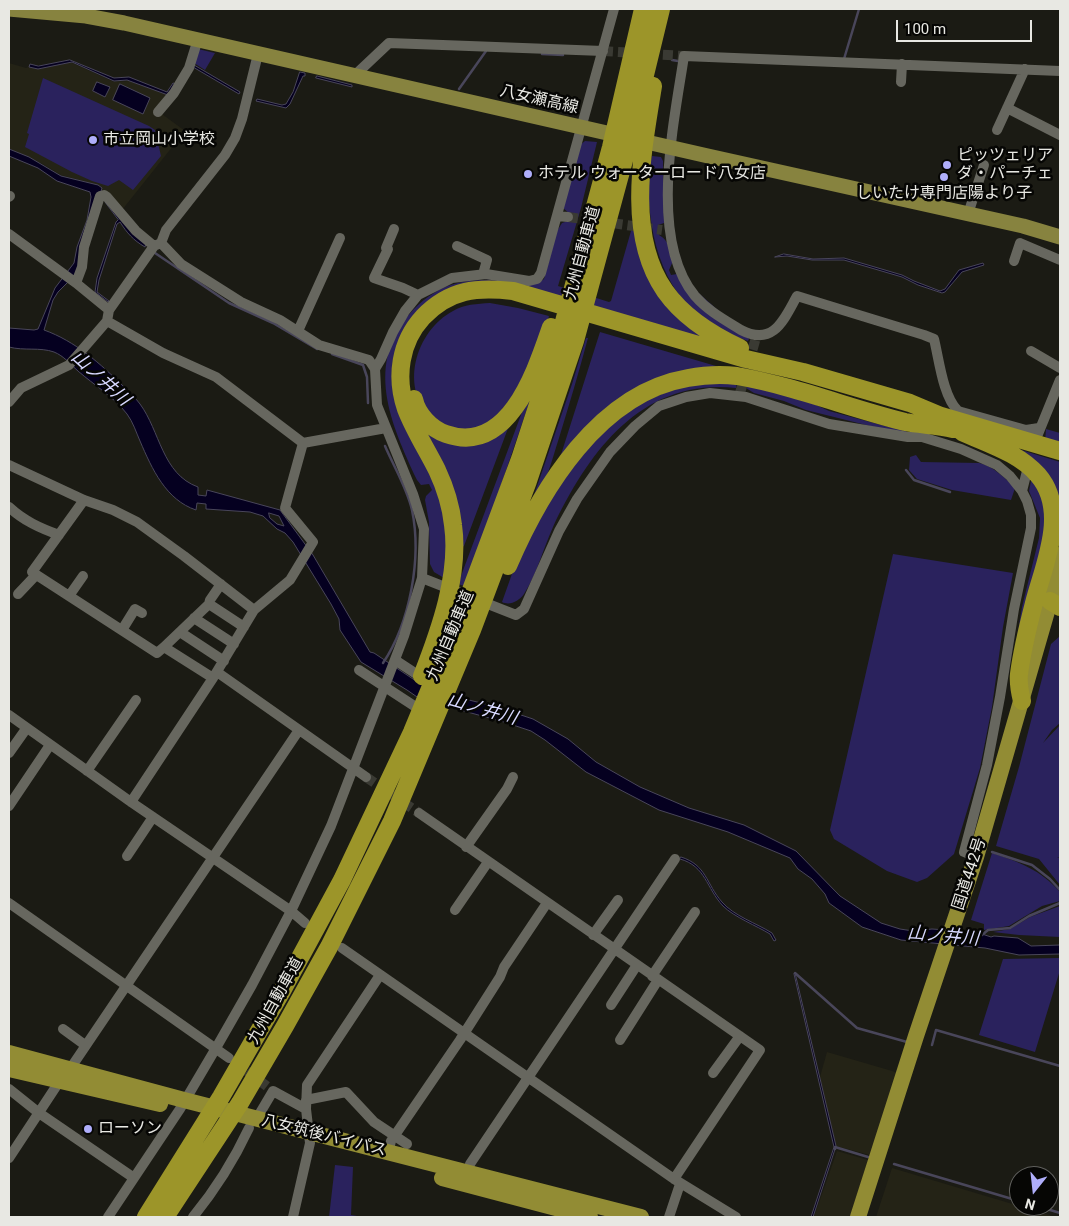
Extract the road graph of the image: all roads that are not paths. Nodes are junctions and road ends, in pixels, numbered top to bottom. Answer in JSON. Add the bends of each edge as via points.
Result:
{"nodes":[{"id":1,"x":9,"y":9,"type":"edge"},
{"id":2,"x":614,"y":9,"type":"edge"},
{"id":3,"x":643,"y":9,"type":"edge"},
{"id":4,"x":661,"y":9,"type":"edge"},
{"id":5,"x":665,"y":9,"type":"edge"},
{"id":6,"x":87,"y":13,"type":"edge"},
{"id":7,"x":198,"y":39,"type":"junction"},
{"id":8,"x":603,"y":51,"type":"junction"},
{"id":9,"x":258,"y":54,"type":"junction"},
{"id":10,"x":902,"y":64,"type":"junction"},
{"id":11,"x":1025,"y":69,"type":"junction"},
{"id":12,"x":1060,"y":71,"type":"edge"},
{"id":13,"x":354,"y":76,"type":"junction"},
{"id":14,"x":901,"y":82,"type":"dead end"},
{"id":15,"x":1007,"y":108,"type":"junction"},
{"id":16,"x":158,"y":112,"type":"dead end"},
{"id":17,"x":626,"y":126,"type":"junction"},
{"id":18,"x":581,"y":127,"type":"junction"},
{"id":19,"x":997,"y":130,"type":"dead end"},
{"id":20,"x":1060,"y":135,"type":"edge"},
{"id":21,"x":670,"y":147,"type":"junction"},
{"id":22,"x":614,"y":148,"type":"junction"},
{"id":23,"x":984,"y":165,"type":"dead end"},
{"id":24,"x":968,"y":214,"type":"junction"},
{"id":25,"x":394,"y":229,"type":"dead end"},
{"id":26,"x":1045,"y":233,"type":"junction"},
{"id":27,"x":1060,"y":237,"type":"edge"},
{"id":28,"x":10,"y":238,"type":"edge"},
{"id":29,"x":340,"y":238,"type":"dead end"},
{"id":30,"x":158,"y":244,"type":"junction"},
{"id":31,"x":457,"y":246,"type":"dead end"},
{"id":32,"x":1041,"y":252,"type":"junction"},
{"id":33,"x":1060,"y":260,"type":"edge"},
{"id":34,"x":1014,"y":261,"type":"dead end"},
{"id":35,"x":483,"y":274,"type":"junction"},
{"id":36,"x":71,"y":279,"type":"junction"},
{"id":37,"x":576,"y":288,"type":"junction"},
{"id":38,"x":418,"y":295,"type":"junction"},
{"id":39,"x":108,"y":316,"type":"junction"},
{"id":40,"x":298,"y":331,"type":"junction"},
{"id":41,"x":560,"y":339,"type":"junction"},
{"id":42,"x":1031,"y":351,"type":"dead end"},
{"id":43,"x":777,"y":366,"type":"junction"},
{"id":44,"x":1060,"y":368,"type":"edge"},
{"id":45,"x":375,"y":369,"type":"junction"},
{"id":46,"x":1060,"y":380,"type":"edge"},
{"id":47,"x":771,"y":384,"type":"junction"},
{"id":48,"x":9,"y":402,"type":"edge"},
{"id":49,"x":386,"y":428,"type":"junction"},
{"id":50,"x":1039,"y":428,"type":"junction"},
{"id":51,"x":957,"y":430,"type":"junction"},
{"id":52,"x":1036,"y":439,"type":"dead end"},
{"id":53,"x":303,"y":443,"type":"junction"},
{"id":54,"x":1060,"y":451,"type":"edge"},
{"id":55,"x":1060,"y":457,"type":"edge"},
{"id":56,"x":9,"y":465,"type":"edge"},
{"id":57,"x":1027,"y":472,"type":"dead end"},
{"id":58,"x":1022,"y":490,"type":"junction"},
{"id":59,"x":84,"y":500,"type":"junction"},
{"id":60,"x":9,"y":507,"type":"edge"},
{"id":61,"x":59,"y":535,"type":"junction"},
{"id":62,"x":1060,"y":555,"type":"edge"},
{"id":63,"x":36,"y":575,"type":"junction"},
{"id":64,"x":83,"y":576,"type":"dead end"},
{"id":65,"x":422,"y":578,"type":"junction"},
{"id":66,"x":221,"y":584,"type":"junction"},
{"id":67,"x":18,"y":594,"type":"dead end"},
{"id":68,"x":484,"y":594,"type":"junction"},
{"id":69,"x":69,"y":596,"type":"junction"},
{"id":70,"x":1057,"y":603,"type":"edge"},
{"id":71,"x":209,"y":604,"type":"junction"},
{"id":72,"x":254,"y":610,"type":"junction"},
{"id":73,"x":142,"y":613,"type":"dead end"},
{"id":74,"x":194,"y":618,"type":"junction"},
{"id":75,"x":244,"y":627,"type":"junction"},
{"id":76,"x":122,"y":630,"type":"junction"},
{"id":77,"x":180,"y":632,"type":"junction"},
{"id":78,"x":234,"y":644,"type":"junction"},
{"id":79,"x":164,"y":647,"type":"junction"},
{"id":80,"x":224,"y":661,"type":"junction"},
{"id":81,"x":394,"y":662,"type":"junction"},
{"id":82,"x":359,"y":670,"type":"dead end"},
{"id":83,"x":215,"y":675,"type":"junction"},
{"id":84,"x":386,"y":685,"type":"junction"},
{"id":85,"x":436,"y":686,"type":"dead end"},
{"id":86,"x":136,"y":700,"type":"dead end"},
{"id":87,"x":1022,"y":701,"type":"junction"},
{"id":88,"x":428,"y":715,"type":"dead end"},
{"id":89,"x":9,"y":716,"type":"edge"},
{"id":90,"x":26,"y":729,"type":"junction"},
{"id":91,"x":299,"y":730,"type":"junction"},
{"id":92,"x":418,"y":735,"type":"junction"},
{"id":93,"x":50,"y":745,"type":"junction"},
{"id":94,"x":9,"y":754,"type":"edge"},
{"id":95,"x":354,"y":768,"type":"junction"},
{"id":96,"x":87,"y":771,"type":"junction"},
{"id":97,"x":366,"y":776,"type":"tunnel mouth"},
{"id":98,"x":512,"y":777,"type":"dead end"},
{"id":99,"x":131,"y":802,"type":"junction"},
{"id":100,"x":9,"y":806,"type":"edge"},
{"id":101,"x":419,"y":813,"type":"tunnel mouth"},
{"id":102,"x":153,"y":817,"type":"junction"},
{"id":103,"x":466,"y":847,"type":"junction"},
{"id":104,"x":127,"y":856,"type":"dead end"},
{"id":105,"x":976,"y":857,"type":"junction"},
{"id":106,"x":212,"y":858,"type":"junction"},
{"id":107,"x":675,"y":859,"type":"dead end"},
{"id":108,"x":488,"y":862,"type":"junction"},
{"id":109,"x":618,"y":900,"type":"dead end"},
{"id":110,"x":9,"y":903,"type":"edge"},
{"id":111,"x":547,"y":903,"type":"junction"},
{"id":112,"x":455,"y":910,"type":"dead end"},
{"id":113,"x":291,"y":911,"type":"junction"},
{"id":114,"x":695,"y":912,"type":"dead end"},
{"id":115,"x":305,"y":923,"type":"dead end"},
{"id":116,"x":593,"y":935,"type":"junction"},
{"id":117,"x":342,"y":948,"type":"dead end"},
{"id":118,"x":614,"y":949,"type":"junction"},
{"id":119,"x":637,"y":965,"type":"junction"},
{"id":120,"x":380,"y":975,"type":"junction"},
{"id":121,"x":655,"y":978,"type":"junction"},
{"id":122,"x":126,"y":984,"type":"junction"},
{"id":123,"x":611,"y":1005,"type":"dead end"},
{"id":124,"x":63,"y":1029,"type":"dead end"},
{"id":125,"x":464,"y":1033,"type":"junction"},
{"id":126,"x":740,"y":1036,"type":"junction"},
{"id":127,"x":620,"y":1040,"type":"dead end"},
{"id":128,"x":86,"y":1045,"type":"junction"},
{"id":129,"x":216,"y":1048,"type":"junction"},
{"id":130,"x":9,"y":1053,"type":"edge"},
{"id":131,"x":229,"y":1058,"type":"tunnel mouth"},
{"id":132,"x":9,"y":1069,"type":"edge"},
{"id":133,"x":70,"y":1069,"type":"junction"},
{"id":134,"x":713,"y":1072,"type":"dead end"},
{"id":135,"x":528,"y":1077,"type":"junction"},
{"id":136,"x":59,"y":1082,"type":"junction"},
{"id":137,"x":9,"y":1089,"type":"edge"},
{"id":138,"x":182,"y":1104,"type":"junction"},
{"id":139,"x":306,"y":1104,"type":"junction"},
{"id":140,"x":39,"y":1113,"type":"junction"},
{"id":141,"x":260,"y":1113,"type":"dead end"},
{"id":142,"x":248,"y":1128,"type":"junction"},
{"id":143,"x":395,"y":1135,"type":"junction"},
{"id":144,"x":309,"y":1138,"type":"junction"},
{"id":145,"x":407,"y":1144,"type":"dead end"},
{"id":146,"x":388,"y":1153,"type":"junction"},
{"id":147,"x":9,"y":1158,"type":"edge"},
{"id":148,"x":470,"y":1164,"type":"dead end"},
{"id":149,"x":134,"y":1178,"type":"junction"},
{"id":150,"x":677,"y":1181,"type":"junction"},
{"id":151,"x":108,"y":1217,"type":"edge"},
{"id":152,"x":146,"y":1217,"type":"edge"},
{"id":153,"x":165,"y":1217,"type":"edge"},
{"id":154,"x":193,"y":1217,"type":"edge"},
{"id":155,"x":293,"y":1217,"type":"edge"},
{"id":156,"x":590,"y":1217,"type":"edge"},
{"id":157,"x":641,"y":1217,"type":"edge"},
{"id":158,"x":669,"y":1217,"type":"edge"},
{"id":159,"x":736,"y":1217,"type":"edge"},
{"id":160,"x":858,"y":1217,"type":"edge"}],
"edges":[{"from":1,"to":6,"type":"main road","name":"八女瀬高線"},
{"from":2,"to":8,"type":"street"},
{"from":3,"to":17,"type":"highway","name":"九州自動車道","via":[[629,70]]},
{"from":4,"to":17,"type":"highway","name":"九州自動車道"},
{"from":5,"to":17,"type":"highway"},
{"from":6,"to":7,"type":"main road","name":"八女瀬高線"},
{"from":7,"to":9,"type":"main road","name":"八女瀬高線"},
{"from":7,"to":16,"type":"street","via":[[189,68]]},
{"from":8,"to":13,"type":"street","via":[[389,43]]},
{"from":8,"to":18,"type":"street"},
{"from":9,"to":13,"type":"main road","name":"八女瀬高線"},
{"from":9,"to":30,"type":"street","via":[[235,138]]},
{"from":10,"to":11,"type":"street"},
{"from":10,"to":14,"type":"street"},
{"from":10,"to":21,"type":"street","via":[[684,56]]},
{"from":11,"to":12,"type":"street"},
{"from":11,"to":15,"type":"street"},
{"from":13,"to":18,"type":"main road","name":"八女瀬高線"},
{"from":15,"to":19,"type":"street"},
{"from":15,"to":20,"type":"street"},
{"from":17,"to":22,"type":"highway","name":"九州自動車道"},
{"from":17,"to":43,"type":"highway","via":[[642,165],[644,238],[665,291],[707,331]]},
{"from":18,"to":21,"type":"main road","name":"八女瀬高線"},
{"from":18,"to":35,"type":"street","via":[[562,216],[541,274],[529,281]]},
{"from":21,"to":24,"type":"main road","name":"八女瀬高線"},
{"from":21,"to":50,"type":"street","via":[[666,231],[682,274],[706,308],[745,331],[760,335],[780,326],[797,296],[924,335],[934,339],[948,396],[958,411],[1019,429]]},
{"from":22,"to":37,"type":"highway","name":"九州自動車道"},
{"from":22,"to":37,"type":"highway"},
{"from":23,"to":24,"type":"street"},
{"from":24,"to":26,"type":"main road","name":"八女瀬高線"},
{"from":25,"to":38,"type":"street","via":[[374,278]]},
{"from":26,"to":27,"type":"main road","name":"八女瀬高線"},
{"from":26,"to":32,"type":"street"},
{"from":28,"to":36,"type":"street"},
{"from":29,"to":40,"type":"street"},
{"from":30,"to":36,"type":"street","via":[[136,231],[107,197],[100,196],[84,246],[82,267]]},
{"from":30,"to":39,"type":"street"},
{"from":30,"to":40,"type":"street","via":[[215,286]]},
{"from":31,"to":35,"type":"street","via":[[487,260]]},
{"from":32,"to":33,"type":"street"},
{"from":32,"to":34,"type":"street","via":[[1020,243]]},
{"from":35,"to":38,"type":"street","via":[[452,278]]},
{"from":36,"to":39,"type":"street"},
{"from":37,"to":41,"type":"highway"},
{"from":37,"to":41,"type":"highway","name":"九州自動車道"},
{"from":38,"to":45,"type":"street","via":[[405,311]]},
{"from":39,"to":48,"type":"street","via":[[69,365],[21,388]]},
{"from":39,"to":53,"type":"street","via":[[163,353],[216,378]]},
{"from":40,"to":45,"type":"street","via":[[319,345],[369,360]]},
{"from":41,"to":47,"type":"highway","via":[[502,423],[485,433],[458,438],[443,433],[432,426],[415,403],[411,363],[424,329],[451,306],[475,298],[517,302],[603,326],[734,366]]},
{"from":41,"to":68,"type":"highway","name":"九州自動車道","via":[[528,481]]},
{"from":42,"to":44,"type":"street"},
{"from":43,"to":54,"type":"highway","via":[[910,403],[941,416]]},
{"from":43,"to":92,"type":"highway","via":[[513,291],[475,289],[458,293],[430,310],[418,322],[405,346],[400,376],[406,409],[449,501],[455,547],[451,585],[430,655]]},
{"from":45,"to":49,"type":"street","via":[[376,405]]},
{"from":46,"to":50,"type":"street"},
{"from":47,"to":51,"type":"highway","via":[[906,422]]},
{"from":47,"to":68,"type":"highway","via":[[736,376],[681,379],[647,390],[616,411],[592,432],[545,494],[516,548]]},
{"from":49,"to":53,"type":"street"},
{"from":49,"to":65,"type":"street","via":[[424,529]]},
{"from":50,"to":52,"type":"street"},
{"from":51,"to":55,"type":"highway"},
{"from":51,"to":87,"type":"highway","via":[[1012,455],[1028,466],[1039,476],[1051,500],[1052,538],[1018,676]]},
{"from":53,"to":72,"type":"street","via":[[285,508],[313,542],[290,580]]},
{"from":56,"to":59,"type":"street"},
{"from":57,"to":58,"type":"street"},
{"from":58,"to":65,"type":"street","via":[[997,465],[961,449],[922,437],[829,424],[746,397],[710,392],[659,406],[610,452],[559,531],[524,609],[516,614]]},
{"from":58,"to":105,"type":"street","via":[[1028,501],[1031,528],[987,766],[964,852]]},
{"from":59,"to":61,"type":"street"},
{"from":59,"to":66,"type":"street","via":[[136,522]]},
{"from":60,"to":61,"type":"street","via":[[35,526]]},
{"from":61,"to":63,"type":"street","via":[[32,572]]},
{"from":62,"to":70,"type":"highway","name":"国道442号"},
{"from":63,"to":67,"type":"street"},
{"from":63,"to":69,"type":"street"},
{"from":64,"to":69,"type":"street"},
{"from":65,"to":81,"type":"street"},
{"from":66,"to":71,"type":"street"},
{"from":66,"to":72,"type":"street"},
{"from":68,"to":92,"type":"highway","name":"九州自動車道"},
{"from":69,"to":76,"type":"street"},
{"from":70,"to":87,"type":"highway","name":"国道442号"},
{"from":71,"to":74,"type":"street"},
{"from":71,"to":75,"type":"street"},
{"from":72,"to":75,"type":"street"},
{"from":73,"to":76,"type":"street","via":[[135,609]]},
{"from":74,"to":77,"type":"street"},
{"from":74,"to":78,"type":"street"},
{"from":75,"to":78,"type":"street"},
{"from":76,"to":79,"type":"street","via":[[157,653]]},
{"from":77,"to":79,"type":"street"},
{"from":77,"to":80,"type":"street"},
{"from":78,"to":80,"type":"street"},
{"from":79,"to":83,"type":"street"},
{"from":80,"to":83,"type":"street"},
{"from":81,"to":84,"type":"street"},
{"from":81,"to":85,"type":"street"},
{"from":82,"to":84,"type":"street"},
{"from":83,"to":91,"type":"street"},
{"from":83,"to":99,"type":"street"},
{"from":84,"to":88,"type":"street"},
{"from":84,"to":95,"type":"street"},
{"from":86,"to":96,"type":"street"},
{"from":87,"to":105,"type":"highway","name":"国道442号"},
{"from":89,"to":90,"type":"street"},
{"from":90,"to":93,"type":"street"},
{"from":90,"to":94,"type":"street"},
{"from":91,"to":95,"type":"street"},
{"from":91,"to":106,"type":"street"},
{"from":92,"to":152,"type":"highway","name":"九州自動車道","via":[[345,864],[342,880],[282,991]]},
{"from":92,"to":153,"type":"highway","name":"九州自動車道","via":[[392,822],[328,948],[240,1103]]},
{"from":93,"to":96,"type":"street"},
{"from":93,"to":100,"type":"street"},
{"from":95,"to":97,"type":"street"},
{"from":95,"to":113,"type":"street"},
{"from":96,"to":99,"type":"street"},
{"from":98,"to":103,"type":"street"},
{"from":99,"to":102,"type":"street"},
{"from":101,"to":103,"type":"street"},
{"from":102,"to":104,"type":"street"},
{"from":102,"to":106,"type":"street"},
{"from":103,"to":108,"type":"street"},
{"from":105,"to":160,"type":"highway","name":"国道442号"},
{"from":106,"to":113,"type":"street"},
{"from":106,"to":122,"type":"street"},
{"from":107,"to":118,"type":"street"},
{"from":108,"to":111,"type":"street"},
{"from":108,"to":112,"type":"street"},
{"from":109,"to":116,"type":"street"},
{"from":110,"to":122,"type":"street"},
{"from":111,"to":116,"type":"street"},
{"from":111,"to":125,"type":"street"},
{"from":113,"to":115,"type":"street"},
{"from":113,"to":129,"type":"street"},
{"from":114,"to":121,"type":"street"},
{"from":116,"to":118,"type":"street"},
{"from":117,"to":120,"type":"street"},
{"from":118,"to":119,"type":"street"},
{"from":118,"to":135,"type":"street"},
{"from":119,"to":121,"type":"street"},
{"from":119,"to":123,"type":"street"},
{"from":120,"to":125,"type":"street"},
{"from":120,"to":139,"type":"street","via":[[306,1086]]},
{"from":121,"to":126,"type":"street"},
{"from":121,"to":127,"type":"street"},
{"from":122,"to":128,"type":"street"},
{"from":122,"to":129,"type":"street"},
{"from":124,"to":128,"type":"street"},
{"from":125,"to":135,"type":"street"},
{"from":125,"to":143,"type":"street"},
{"from":126,"to":134,"type":"street"},
{"from":126,"to":150,"type":"street","via":[[760,1050]]},
{"from":128,"to":133,"type":"street"},
{"from":129,"to":131,"type":"street"},
{"from":129,"to":138,"type":"street"},
{"from":130,"to":133,"type":"highway","name":"八女筑後バイパス"},
{"from":132,"to":136,"type":"highway","name":"八女筑後バイパス"},
{"from":133,"to":138,"type":"highway","name":"八女筑後バイパス"},
{"from":135,"to":148,"type":"street"},
{"from":135,"to":150,"type":"street"},
{"from":136,"to":138,"type":"highway","name":"八女筑後バイパス"},
{"from":136,"to":140,"type":"street"},
{"from":137,"to":140,"type":"street"},
{"from":138,"to":142,"type":"highway","name":"八女筑後バイパス"},
{"from":138,"to":144,"type":"highway","name":"八女筑後バイパス"},
{"from":138,"to":149,"type":"street"},
{"from":139,"to":141,"type":"street","via":[[271,1089]]},
{"from":139,"to":143,"type":"street","via":[[346,1092],[374,1122]]},
{"from":139,"to":144,"type":"street"},
{"from":140,"to":147,"type":"street"},
{"from":140,"to":149,"type":"street"},
{"from":142,"to":144,"type":"highway","name":"八女筑後バイパス"},
{"from":142,"to":154,"type":"street","via":[[238,1151]]},
{"from":143,"to":145,"type":"street"},
{"from":143,"to":146,"type":"street"},
{"from":144,"to":146,"type":"highway","name":"八女筑後バイパス"},
{"from":144,"to":155,"type":"street"},
{"from":144,"to":156,"type":"highway","name":"八女筑後バイパス"},
{"from":146,"to":157,"type":"highway","name":"八女筑後バイパス"},
{"from":149,"to":151,"type":"street"},
{"from":150,"to":158,"type":"street"},
{"from":150,"to":159,"type":"street"}]}
